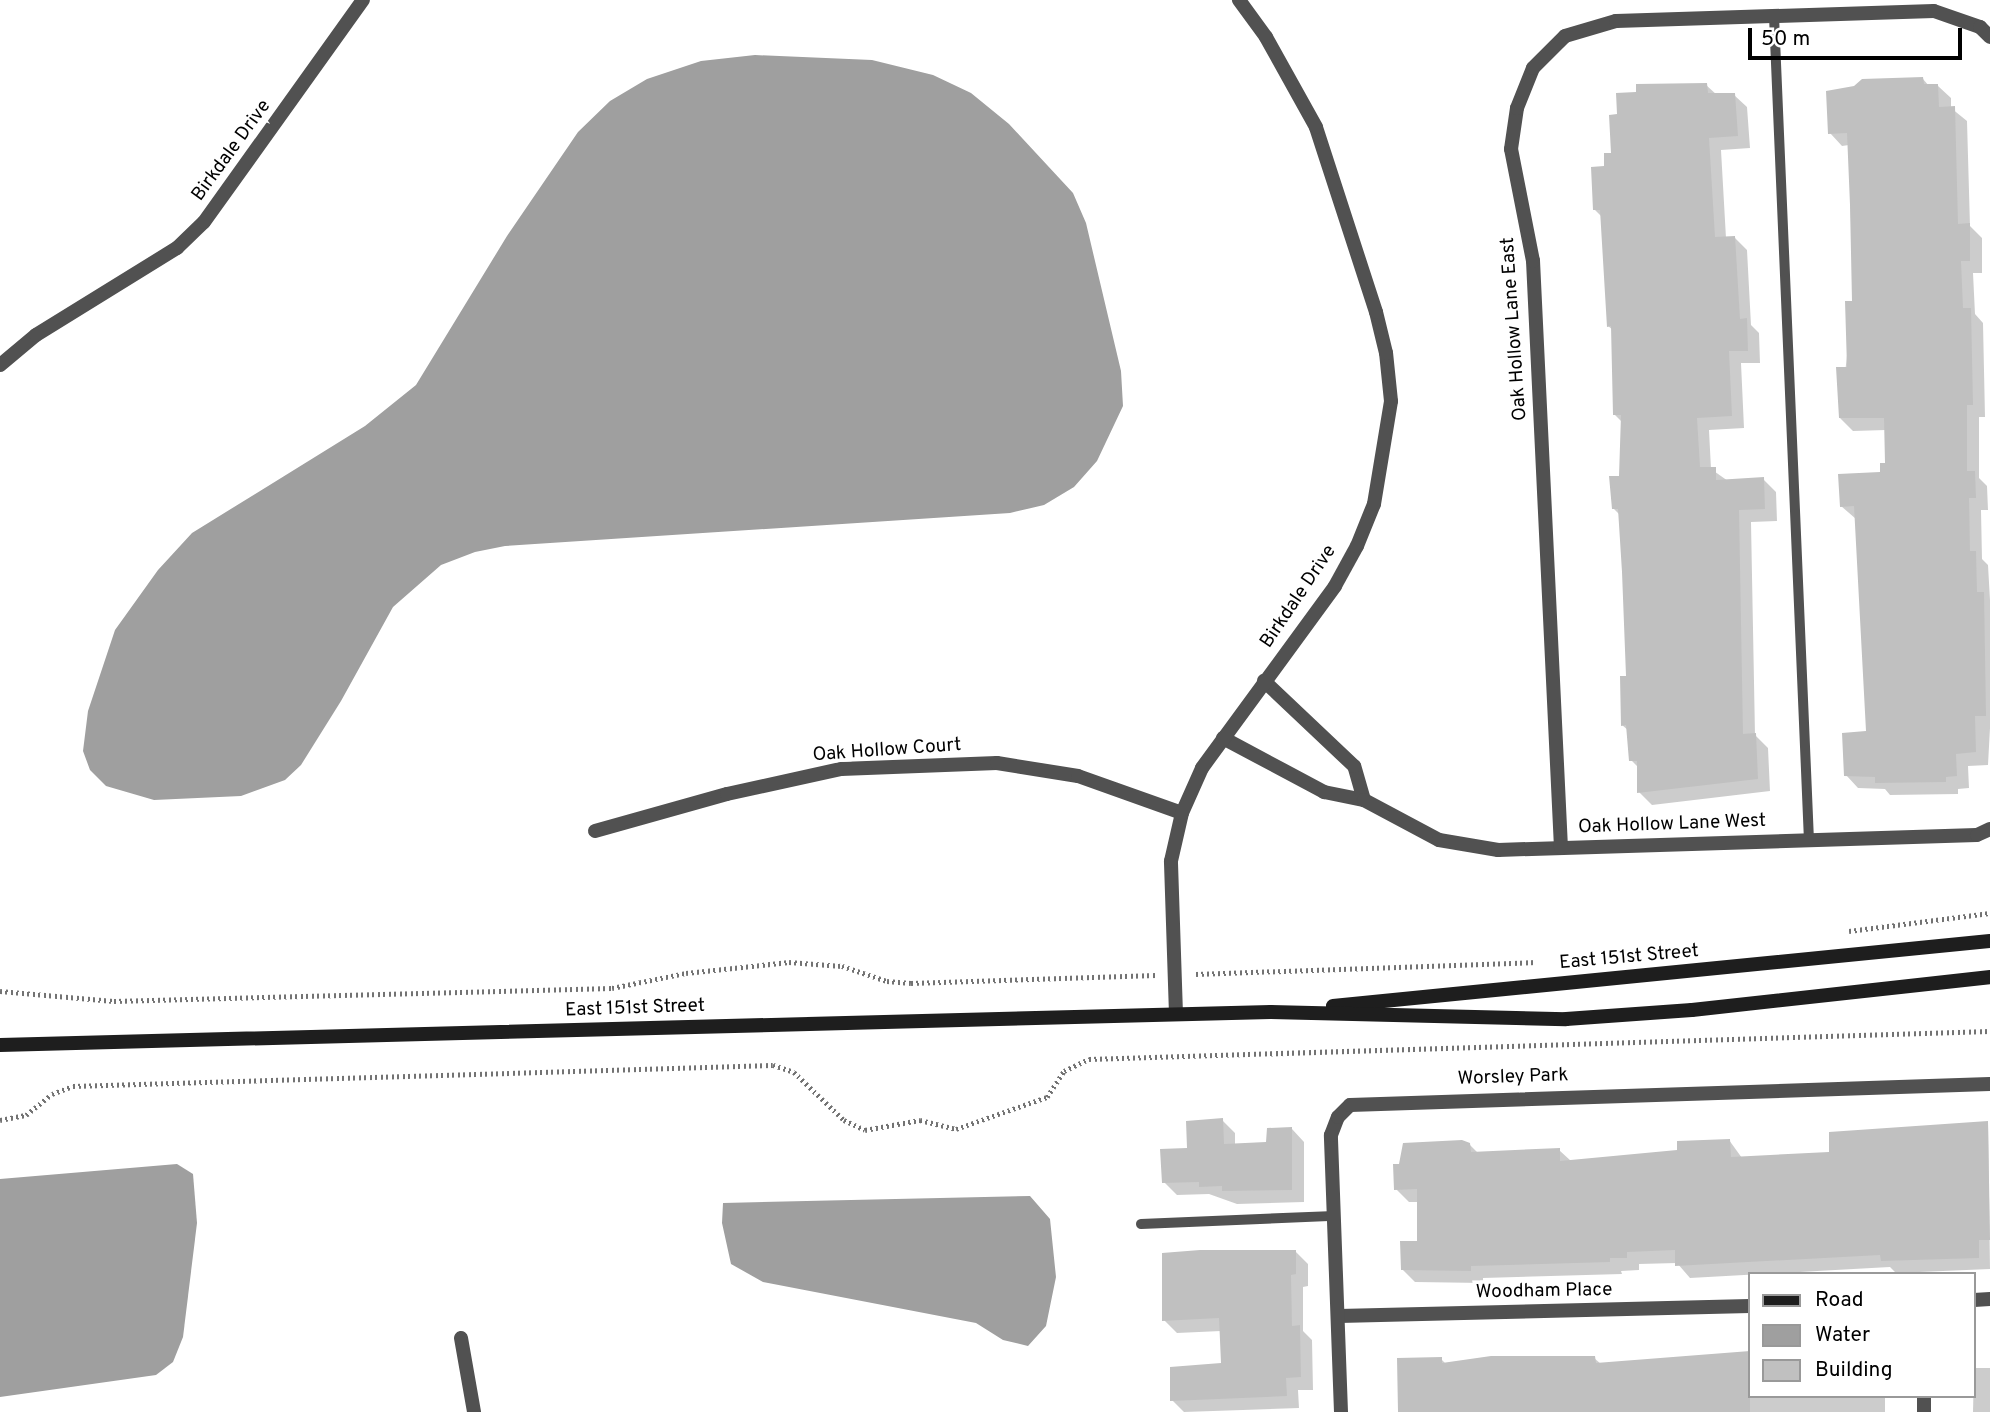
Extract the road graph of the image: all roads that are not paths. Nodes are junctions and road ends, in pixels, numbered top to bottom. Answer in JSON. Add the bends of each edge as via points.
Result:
{"nodes":[{"id":1,"x":363,"y":0,"type":"edge"},
{"id":2,"x":1239,"y":0,"type":"edge"},
{"id":3,"x":1774,"y":16,"type":"junction"},
{"id":4,"x":1990,"y":37,"type":"edge"},
{"id":5,"x":2,"y":359,"type":"edge"},
{"id":6,"x":1264,"y":681,"type":"junction"},
{"id":7,"x":1223,"y":738,"type":"junction"},
{"id":8,"x":1364,"y":800,"type":"junction"},
{"id":9,"x":1182,"y":813,"type":"junction"},
{"id":10,"x":1990,"y":829,"type":"edge"},
{"id":11,"x":595,"y":831,"type":"dead end"},
{"id":12,"x":1809,"y":841,"type":"junction"},
{"id":13,"x":1561,"y":848,"type":"junction"},
{"id":14,"x":1990,"y":941,"type":"edge"},
{"id":15,"x":1990,"y":977,"type":"edge"},
{"id":16,"x":1271,"y":1012,"type":"junction"},
{"id":17,"x":1176,"y":1014,"type":"junction"},
{"id":18,"x":0,"y":1045,"type":"edge"},
{"id":19,"x":1990,"y":1084,"type":"edge"},
{"id":20,"x":1335,"y":1216,"type":"junction"},
{"id":21,"x":1141,"y":1224,"type":"dead end"},
{"id":22,"x":1748,"y":1306,"type":"edge"},
{"id":23,"x":1339,"y":1316,"type":"junction"},
{"id":24,"x":461,"y":1338,"type":"dead end"},
{"id":25,"x":474,"y":1412,"type":"edge"},
{"id":26,"x":1341,"y":1412,"type":"edge"}],
"edges":[{"from":1,"to":5,"type":"street","name":"Birkdale Drive","via":[[204,222],[177,248]]},
{"from":2,"to":6,"type":"street","name":"Birkdale Drive","via":[[1266,37],[1316,127],[1376,312],[1391,401],[1374,504],[1357,546],[1335,586]]},
{"from":3,"to":4,"type":"street","via":[[1934,12],[1980,27]]},
{"from":3,"to":12,"type":"lane"},
{"from":3,"to":13,"type":"street","name":"Oak Hollow Lane East","via":[[1616,21],[1566,36],[1534,68],[1517,107],[1511,149],[1532,261]]},
{"from":6,"to":7,"type":"street","name":"Birkdale Drive"},
{"from":6,"to":8,"type":"street","via":[[1354,766]]},
{"from":7,"to":8,"type":"street","name":"Oak Hollow Lane West","via":[[1324,792]]},
{"from":7,"to":9,"type":"street","name":"Birkdale Drive","via":[[1202,768]]},
{"from":8,"to":13,"type":"street","name":"Oak Hollow Lane West","via":[[1439,840],[1498,850]]},
{"from":9,"to":11,"type":"street","name":"Oak Hollow Court","via":[[1078,776],[984,763],[841,769],[727,794]]},
{"from":9,"to":17,"type":"street","name":"Birkdale Drive","via":[[1171,861]]},
{"from":10,"to":12,"type":"street","name":"Oak Hollow Lane West","via":[[1977,835]]},
{"from":12,"to":13,"type":"street","name":"Oak Hollow Lane West"},
{"from":14,"to":16,"type":"street","name":"East 151st Street"},
{"from":15,"to":16,"type":"street","name":"East 151st Street","via":[[1566,1019]]},
{"from":16,"to":17,"type":"street","name":"East 151st Street"},
{"from":17,"to":18,"type":"street","name":"East 151st Street"},
{"from":19,"to":20,"type":"street","name":"Worsley Park","via":[[1363,1102],[1350,1105],[1338,1117],[1331,1135]]},
{"from":20,"to":21,"type":"lane"},
{"from":20,"to":23,"type":"street","name":"Worsley Park"},
{"from":22,"to":23,"type":"street","name":"Woodham Place"},
{"from":23,"to":26,"type":"street","name":"Worsley Park"},
{"from":24,"to":25,"type":"street"}]}
